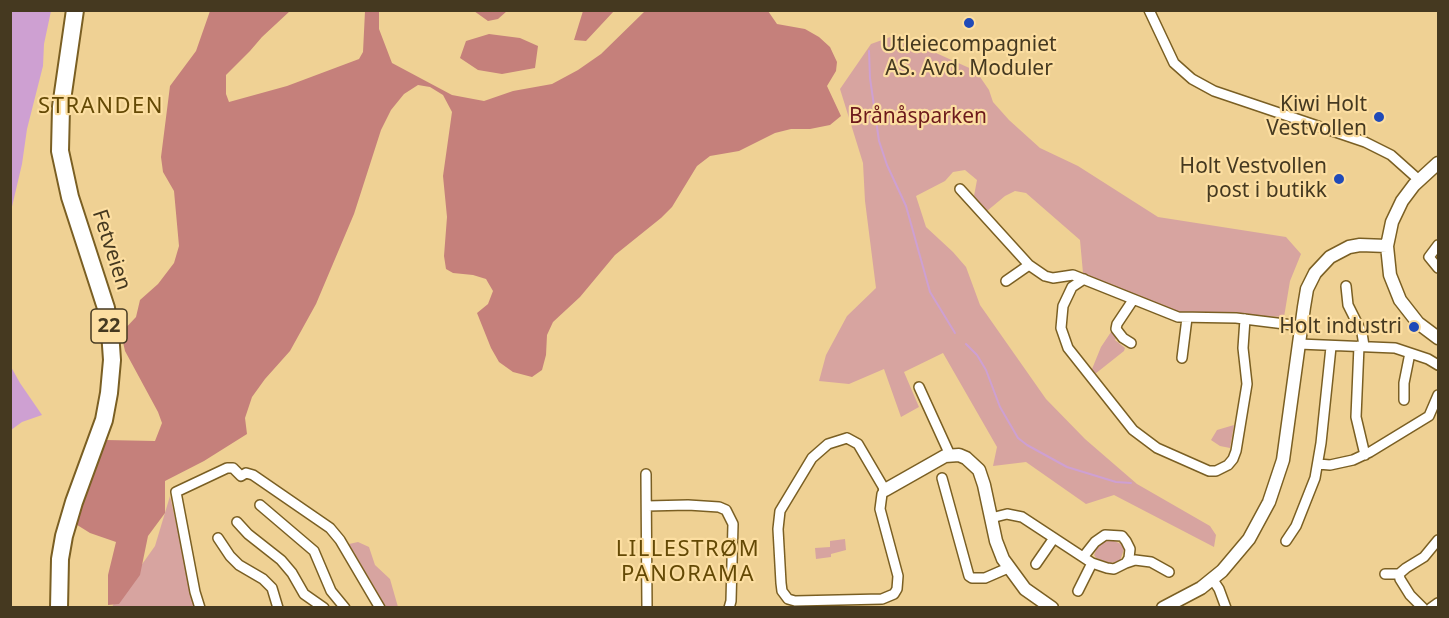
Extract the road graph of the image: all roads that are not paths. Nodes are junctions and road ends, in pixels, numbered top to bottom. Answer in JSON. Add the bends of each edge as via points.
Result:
{"nodes":[{"id":1,"x":75,"y":10,"type":"edge"},
{"id":2,"x":80,"y":10,"type":"edge"},
{"id":3,"x":1149,"y":10,"type":"edge"},
{"id":4,"x":71,"y":45,"type":"junction"},
{"id":5,"x":1438,"y":163,"type":"edge"},
{"id":6,"x":1419,"y":180,"type":"junction"},
{"id":7,"x":960,"y":189,"type":"dead end"},
{"id":8,"x":1438,"y":245,"type":"edge"},
{"id":9,"x":1387,"y":246,"type":"junction"},
{"id":10,"x":1029,"y":265,"type":"junction"},
{"id":11,"x":1438,"y":268,"type":"edge"},
{"id":12,"x":1084,"y":279,"type":"junction"},
{"id":13,"x":1006,"y":282,"type":"dead end"},
{"id":14,"x":1346,"y":286,"type":"dead end"},
{"id":15,"x":1133,"y":300,"type":"junction"},
{"id":16,"x":1187,"y":318,"type":"junction"},
{"id":17,"x":1245,"y":319,"type":"junction"},
{"id":18,"x":1301,"y":326,"type":"junction"},
{"id":19,"x":1438,"y":338,"type":"edge"},
{"id":20,"x":1131,"y":343,"type":"dead end"},
{"id":21,"x":1299,"y":344,"type":"junction"},
{"id":22,"x":1362,"y":346,"type":"junction"},
{"id":23,"x":1332,"y":347,"type":"junction"},
{"id":24,"x":1410,"y":353,"type":"junction"},
{"id":25,"x":1182,"y":358,"type":"dead end"},
{"id":26,"x":1438,"y":365,"type":"edge"},
{"id":27,"x":919,"y":387,"type":"dead end"},
{"id":28,"x":1404,"y":400,"type":"dead end"},
{"id":29,"x":1438,"y":401,"type":"edge"},
{"id":30,"x":1365,"y":454,"type":"junction"},
{"id":31,"x":950,"y":455,"type":"junction"},
{"id":32,"x":1318,"y":464,"type":"junction"},
{"id":33,"x":646,"y":474,"type":"dead end"},
{"id":34,"x":942,"y":478,"type":"dead end"},
{"id":35,"x":885,"y":490,"type":"junction"},
{"id":36,"x":260,"y":505,"type":"dead end"},
{"id":37,"x":647,"y":506,"type":"junction"},
{"id":38,"x":991,"y":518,"type":"junction"},
{"id":39,"x":237,"y":522,"type":"dead end"},
{"id":40,"x":218,"y":538,"type":"dead end"},
{"id":41,"x":1054,"y":538,"type":"junction"},
{"id":42,"x":1438,"y":540,"type":"edge"},
{"id":43,"x":1286,"y":541,"type":"dead end"},
{"id":44,"x":1084,"y":556,"type":"junction"},
{"id":45,"x":1092,"y":562,"type":"junction"},
{"id":46,"x":1036,"y":564,"type":"dead end"},
{"id":47,"x":1126,"y":564,"type":"junction"},
{"id":48,"x":1008,"y":568,"type":"junction"},
{"id":49,"x":1169,"y":572,"type":"dead end"},
{"id":50,"x":1385,"y":574,"type":"dead end"},
{"id":51,"x":1399,"y":574,"type":"junction"},
{"id":52,"x":1213,"y":580,"type":"junction"},
{"id":53,"x":1078,"y":591,"type":"dead end"},
{"id":54,"x":1438,"y":603,"type":"edge"},
{"id":55,"x":59,"y":608,"type":"edge"},
{"id":56,"x":200,"y":608,"type":"edge"},
{"id":57,"x":278,"y":608,"type":"edge"},
{"id":58,"x":324,"y":608,"type":"edge"},
{"id":59,"x":345,"y":608,"type":"edge"},
{"id":60,"x":380,"y":608,"type":"edge"},
{"id":61,"x":646,"y":608,"type":"edge"},
{"id":62,"x":729,"y":608,"type":"edge"},
{"id":63,"x":1053,"y":608,"type":"edge"},
{"id":64,"x":1163,"y":608,"type":"edge"},
{"id":65,"x":1226,"y":608,"type":"edge"},
{"id":66,"x":1423,"y":608,"type":"edge"},
{"id":67,"x":1431,"y":608,"type":"edge"}],
"edges":[{"from":1,"to":4,"type":"highway","name":"Fetveien","number":"22"},
{"from":2,"to":4,"type":"highway","name":"Fetveien","number":"22"},
{"from":3,"to":6,"type":"street","via":[[1174,63],[1192,79],[1214,91],[1365,142],[1391,155]]},
{"from":4,"to":55,"type":"highway","name":"Fetveien","number":"22","via":[[61,113],[62,164],[104,301],[112,360],[102,426],[64,536]]},
{"from":5,"to":6,"type":"street"},
{"from":6,"to":9,"type":"street","via":[[1399,206]]},
{"from":7,"to":10,"type":"street"},
{"from":8,"to":11,"type":"street","via":[[1429,257]]},
{"from":9,"to":18,"type":"street","via":[[1349,248],[1322,264],[1307,289]]},
{"from":9,"to":19,"type":"street","via":[[1390,275],[1400,300],[1418,323]]},
{"from":10,"to":12,"type":"street","via":[[1045,276],[1073,275]]},
{"from":10,"to":13,"type":"street"},
{"from":12,"to":15,"type":"street"},
{"from":12,"to":17,"type":"street","via":[[1072,287],[1063,306],[1061,328],[1068,348],[1133,430],[1157,448],[1209,471],[1228,465],[1236,451],[1247,384]]},
{"from":14,"to":22,"type":"street","via":[[1350,310],[1362,333]]},
{"from":15,"to":16,"type":"street"},
{"from":15,"to":20,"type":"street","via":[[1116,329]]},
{"from":16,"to":17,"type":"street"},
{"from":16,"to":25,"type":"street"},
{"from":17,"to":18,"type":"street"},
{"from":18,"to":21,"type":"street"},
{"from":21,"to":23,"type":"street"},
{"from":21,"to":52,"type":"street","via":[[1288,435],[1278,478],[1248,539]]},
{"from":22,"to":23,"type":"street"},
{"from":22,"to":24,"type":"street"},
{"from":22,"to":30,"type":"street","via":[[1356,417]]},
{"from":23,"to":32,"type":"street"},
{"from":24,"to":26,"type":"street"},
{"from":24,"to":28,"type":"street"},
{"from":27,"to":31,"type":"street"},
{"from":29,"to":30,"type":"street","via":[[1429,416]]},
{"from":30,"to":32,"type":"street","via":[[1344,462]]},
{"from":31,"to":35,"type":"street"},
{"from":31,"to":38,"type":"street","via":[[966,458],[979,470]]},
{"from":32,"to":43,"type":"street","via":[[1310,493]]},
{"from":33,"to":37,"type":"street"},
{"from":34,"to":48,"type":"street","via":[[969,576],[985,578]]},
{"from":35,"to":35,"type":"street","via":[[853,440],[833,441],[821,447],[778,518],[781,583],[788,599],[882,599],[894,594],[898,576],[880,510]]},
{"from":36,"to":59,"type":"street","via":[[314,551],[331,591]]},
{"from":37,"to":61,"type":"street"},
{"from":37,"to":62,"type":"street","via":[[726,510],[733,524]]},
{"from":38,"to":41,"type":"street","via":[[1013,514]]},
{"from":38,"to":48,"type":"street"},
{"from":39,"to":58,"type":"street","via":[[281,560],[304,594]]},
{"from":40,"to":57,"type":"street","via":[[239,566],[272,588]]},
{"from":41,"to":44,"type":"street"},
{"from":41,"to":46,"type":"street"},
{"from":42,"to":51,"type":"street","via":[[1424,557]]},
{"from":44,"to":45,"type":"street"},
{"from":44,"to":47,"type":"street","via":[[1099,538],[1116,535],[1130,549]]},
{"from":45,"to":47,"type":"street","via":[[1114,569]]},
{"from":45,"to":53,"type":"street"},
{"from":47,"to":49,"type":"street","via":[[1135,560],[1151,562]]},
{"from":48,"to":63,"type":"street","via":[[1025,589]]},
{"from":50,"to":51,"type":"street"},
{"from":51,"to":66,"type":"street","via":[[1410,596]]},
{"from":52,"to":64,"type":"street"},
{"from":52,"to":65,"type":"street"},
{"from":54,"to":67,"type":"street"},
{"from":56,"to":60,"type":"street","via":[[176,492],[227,468],[241,476],[253,475],[330,528]]}]}
